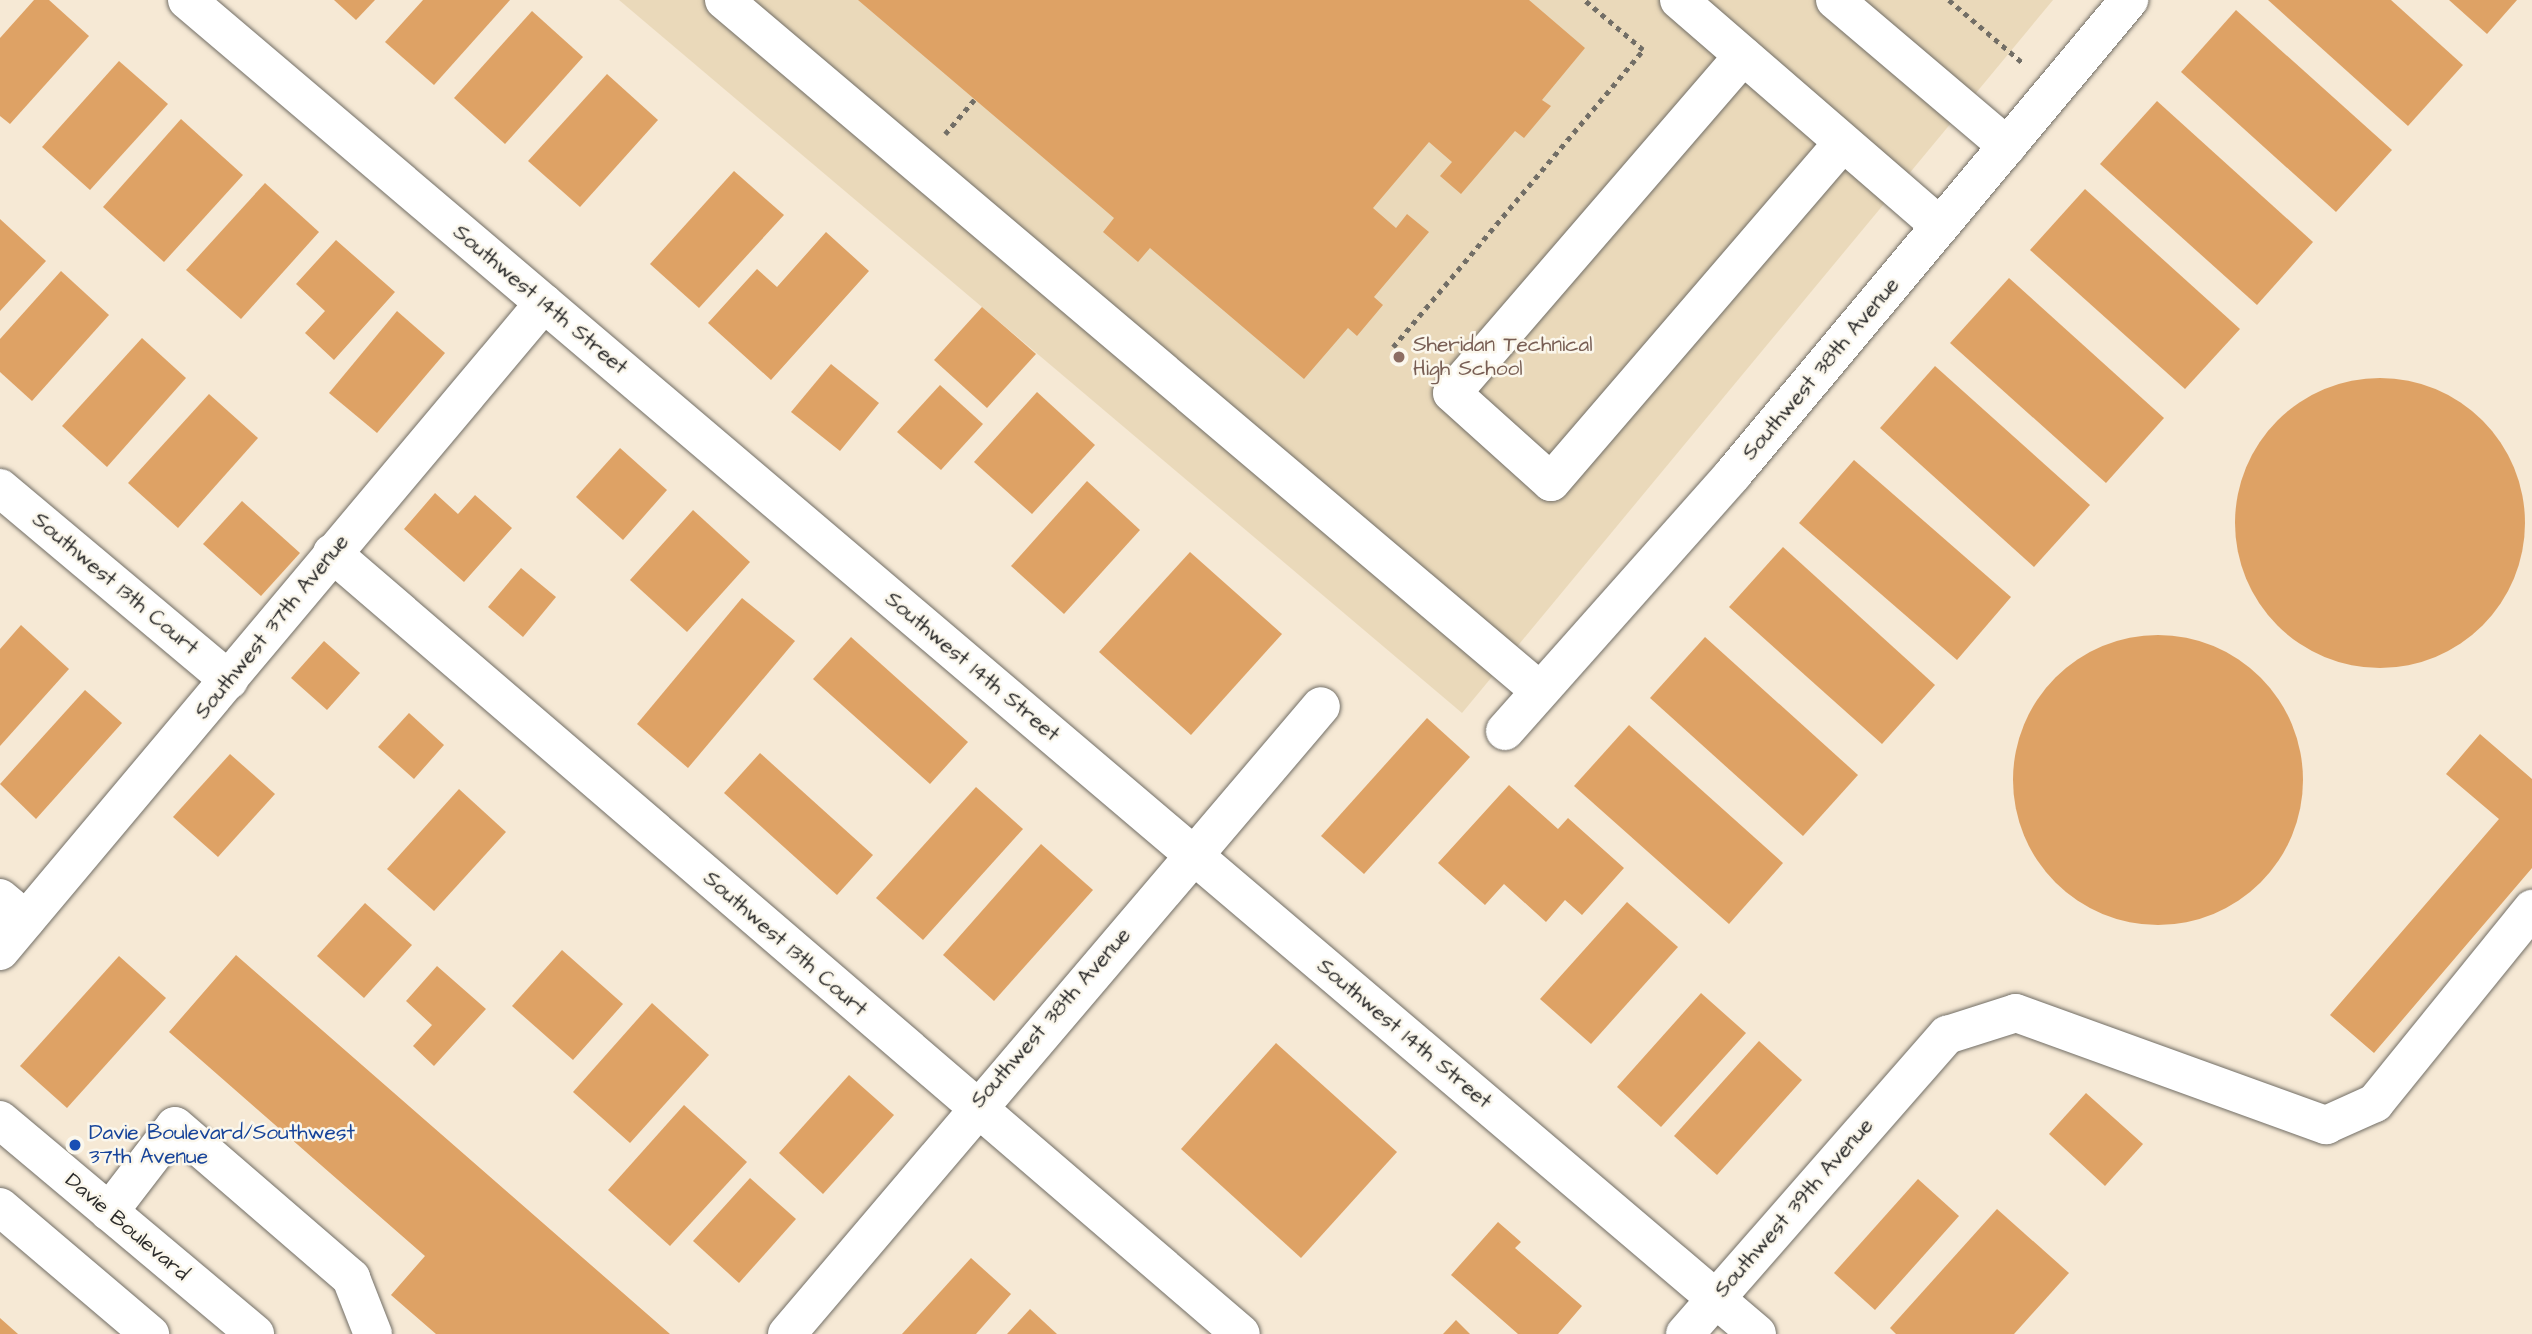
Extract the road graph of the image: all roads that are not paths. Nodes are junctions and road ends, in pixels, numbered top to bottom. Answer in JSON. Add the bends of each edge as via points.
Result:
{"nodes":[{"id":1,"x":187,"y":0,"type":"edge"},
{"id":2,"x":724,"y":0,"type":"edge"},
{"id":3,"x":1679,"y":0,"type":"edge"},
{"id":4,"x":1835,"y":0,"type":"edge"},
{"id":5,"x":2129,"y":0,"type":"edge"},
{"id":6,"x":1743,"y":56,"type":"junction"},
{"id":7,"x":1841,"y":145,"type":"junction"},
{"id":8,"x":2007,"y":146,"type":"junction"},
{"id":9,"x":1940,"y":226,"type":"junction"},
{"id":10,"x":544,"y":303,"type":"junction"},
{"id":11,"x":0,"y":488,"type":"edge"},
{"id":12,"x":331,"y":553,"type":"junction"},
{"id":13,"x":229,"y":680,"type":"junction"},
{"id":14,"x":1540,"y":691,"type":"junction"},
{"id":15,"x":1321,"y":706,"type":"dead end"},
{"id":16,"x":1505,"y":731,"type":"dead end"},
{"id":17,"x":1192,"y":855,"type":"junction"},
{"id":18,"x":13,"y":909,"type":"edge"},
{"id":19,"x":2532,"y":909,"type":"edge"},
{"id":20,"x":0,"y":951,"type":"edge"},
{"id":21,"x":974,"y":1107,"type":"junction"},
{"id":22,"x":0,"y":1120,"type":"edge"},
{"id":23,"x":0,"y":1207,"type":"edge"},
{"id":24,"x":108,"y":1212,"type":"junction"},
{"id":25,"x":1716,"y":1298,"type":"junction"},
{"id":26,"x":150,"y":1334,"type":"edge"},
{"id":27,"x":255,"y":1334,"type":"edge"},
{"id":28,"x":373,"y":1334,"type":"edge"},
{"id":29,"x":787,"y":1334,"type":"edge"},
{"id":30,"x":1241,"y":1334,"type":"edge"},
{"id":31,"x":1685,"y":1334,"type":"edge"},
{"id":32,"x":1758,"y":1334,"type":"edge"}],
"edges":[{"from":1,"to":10,"type":"street","name":"Southwest 14th Street"},
{"from":2,"to":14,"type":"street"},
{"from":3,"to":6,"type":"street"},
{"from":4,"to":8,"type":"street"},
{"from":5,"to":8,"type":"street","name":"Southwest 38th Avenue"},
{"from":6,"to":7,"type":"street"},
{"from":6,"to":7,"type":"street","via":[[1452,393],[1551,482]]},
{"from":7,"to":9,"type":"street"},
{"from":8,"to":9,"type":"street","name":"Southwest 38th Avenue"},
{"from":9,"to":14,"type":"street","name":"Southwest 38th Avenue","via":[[1733,474]]},
{"from":10,"to":12,"type":"street","name":"Southwest 37th Avenue"},
{"from":10,"to":17,"type":"street","name":"Southwest 14th Street"},
{"from":11,"to":13,"type":"street","name":"Southwest 13th Court"},
{"from":12,"to":13,"type":"street","name":"Southwest 37th Avenue"},
{"from":12,"to":21,"type":"street","name":"Southwest 13th Court"},
{"from":13,"to":18,"type":"street","name":"Southwest 37th Avenue"},
{"from":14,"to":16,"type":"street","name":"Southwest 38th Avenue"},
{"from":15,"to":17,"type":"street","name":"Southwest 38th Avenue"},
{"from":17,"to":21,"type":"street","name":"Southwest 38th Avenue"},
{"from":17,"to":25,"type":"street","name":"Southwest 14th Street"},
{"from":18,"to":20,"type":"street","name":"Southwest 37th Avenue"},
{"from":19,"to":25,"type":"street","name":"Southwest 39th Avenue","via":[[2375,1104],[2326,1125],[2016,1013],[1947,1035]]},
{"from":21,"to":29,"type":"street","name":"Southwest 38th Avenue"},
{"from":21,"to":30,"type":"street","name":"Southwest 13th Court"},
{"from":22,"to":24,"type":"street","name":"Davie Boulevard"},
{"from":23,"to":26,"type":"street"},
{"from":24,"to":27,"type":"street","name":"Davie Boulevard"},
{"from":24,"to":28,"type":"street","via":[[175,1126],[351,1278]]},
{"from":25,"to":31,"type":"street","name":"Southwest 39th Avenue"},
{"from":25,"to":32,"type":"street","name":"Southwest 14th Street"}]}
